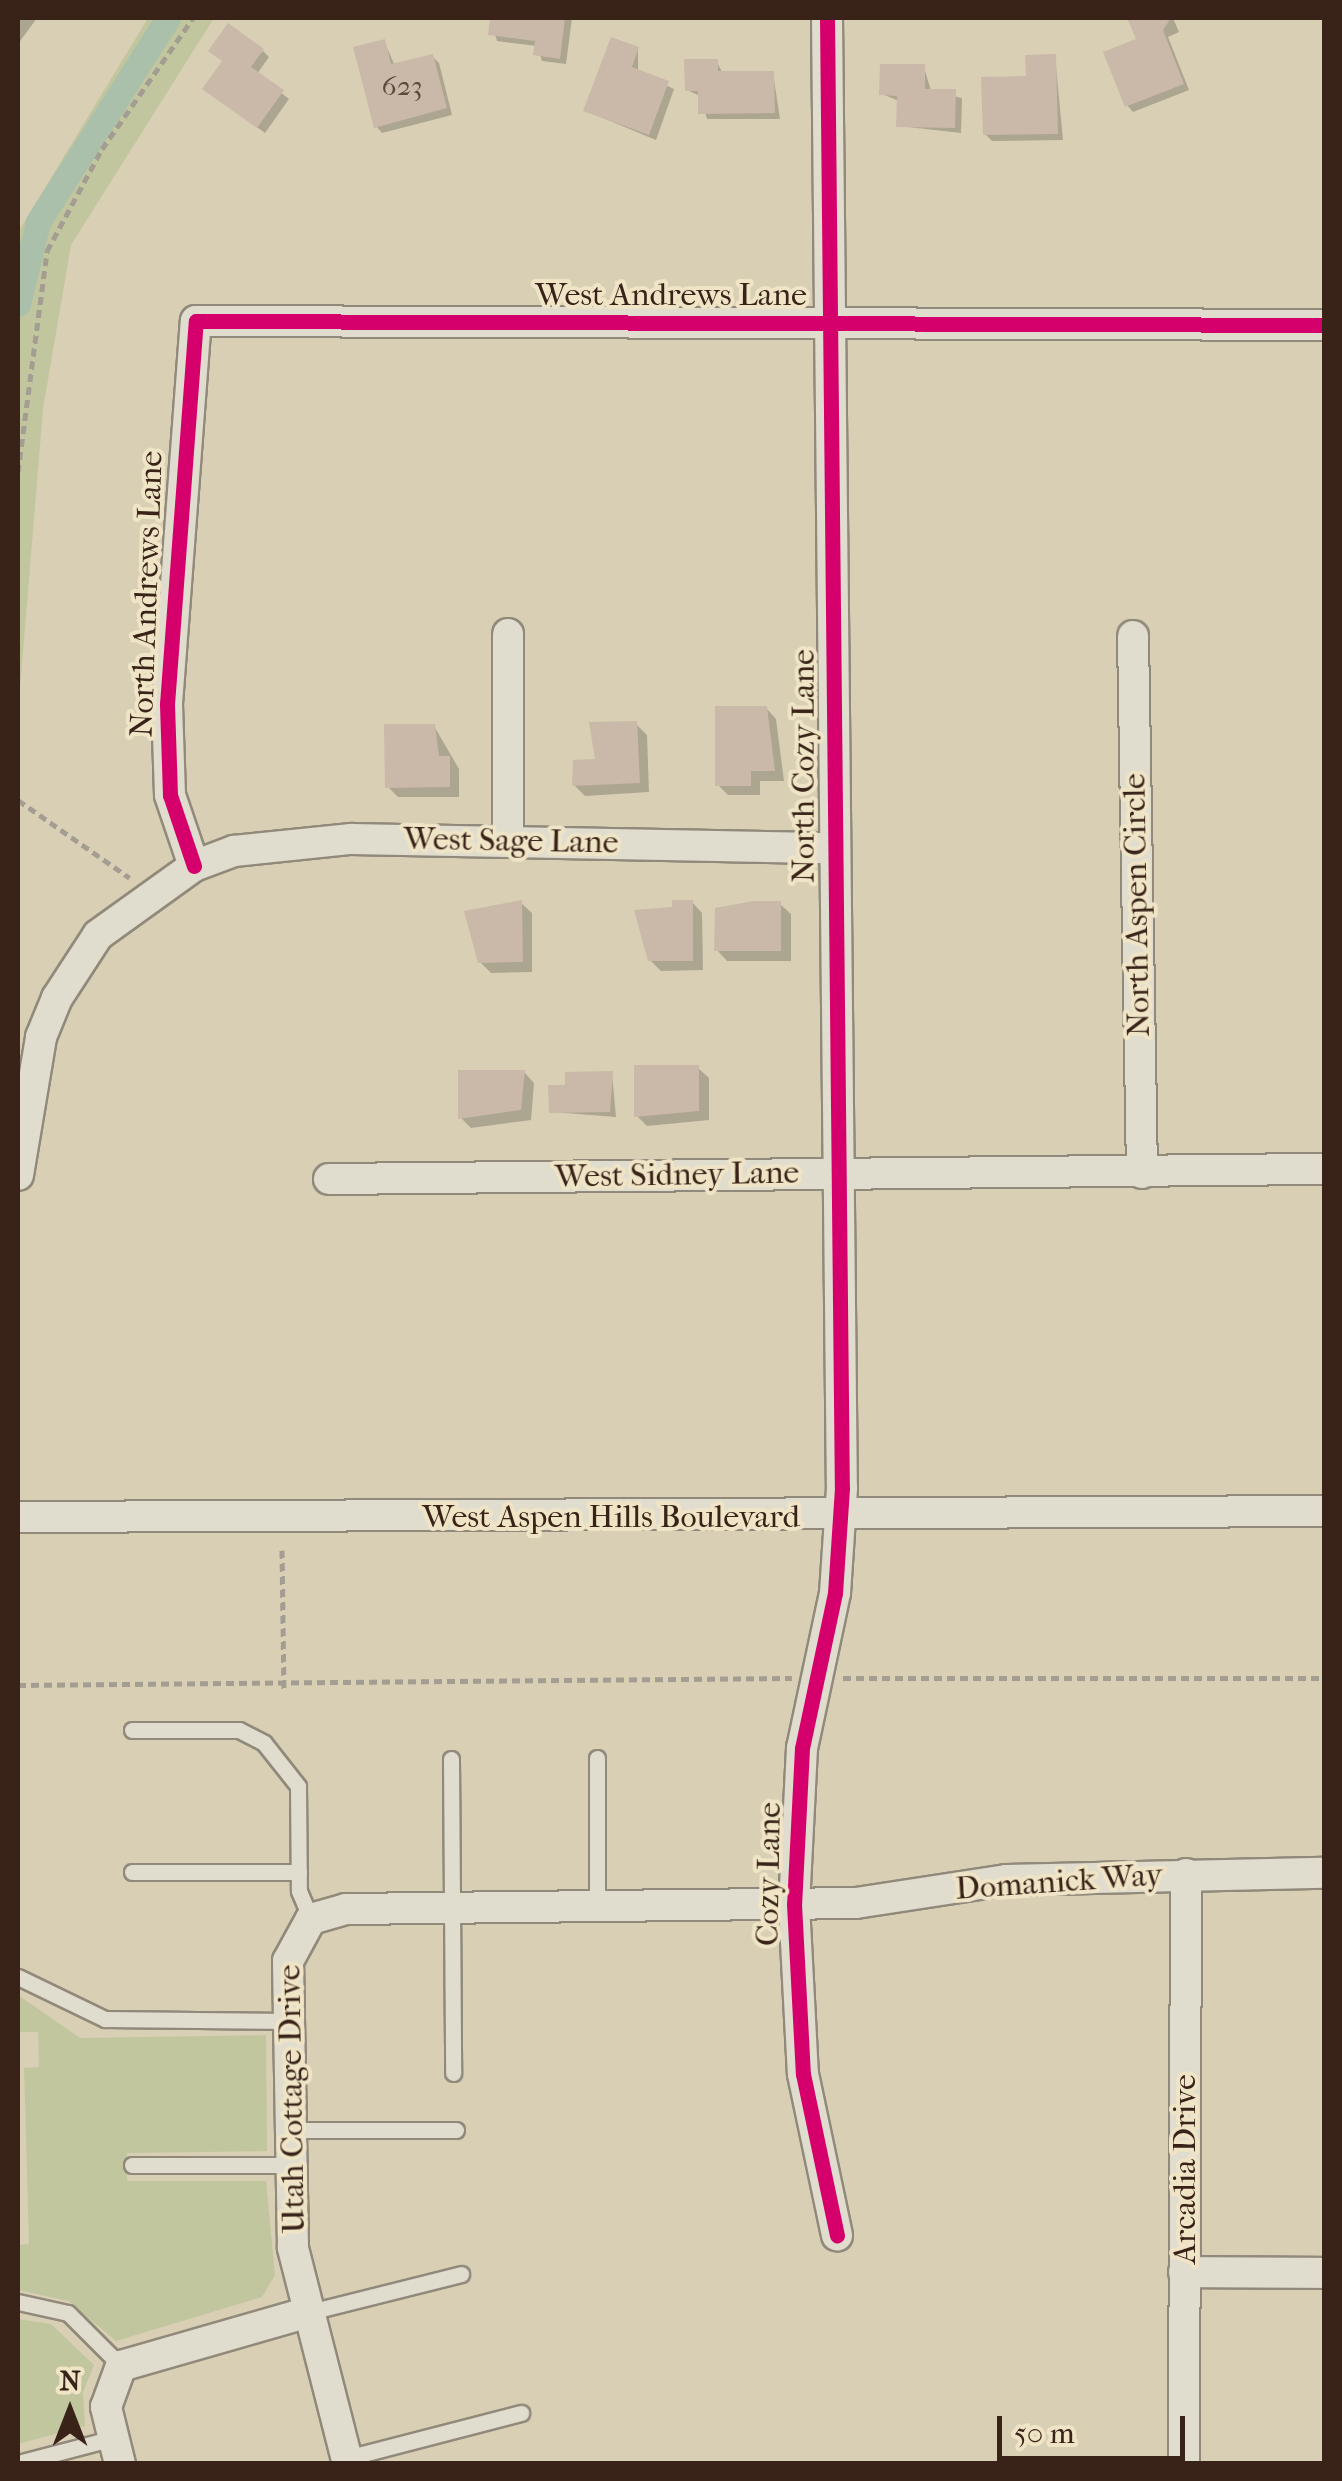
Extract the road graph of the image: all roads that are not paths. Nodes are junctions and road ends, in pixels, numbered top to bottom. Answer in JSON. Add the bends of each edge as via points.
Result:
{"nodes":[{"id":1,"x":827,"y":18,"type":"edge"},
{"id":2,"x":196,"y":320,"type":"joint"},
{"id":3,"x":832,"y":324,"type":"junction"},
{"id":4,"x":1324,"y":325,"type":"edge"},
{"id":5,"x":508,"y":634,"type":"dead end"},
{"id":6,"x":1133,"y":636,"type":"dead end"},
{"id":7,"x":508,"y":840,"type":"junction"},
{"id":8,"x":830,"y":848,"type":"junction"},
{"id":9,"x":194,"y":866,"type":"junction"},
{"id":10,"x":1324,"y":1168,"type":"edge"},
{"id":11,"x":834,"y":1173,"type":"junction"},
{"id":12,"x":1142,"y":1173,"type":"junction"},
{"id":13,"x":18,"y":1175,"type":"edge"},
{"id":14,"x":329,"y":1179,"type":"dead end"},
{"id":15,"x":1324,"y":1511,"type":"edge"},
{"id":16,"x":841,"y":1515,"type":"junction"},
{"id":17,"x":18,"y":1517,"type":"edge"},
{"id":18,"x":132,"y":1730,"type":"dead end"},
{"id":19,"x":597,"y":1758,"type":"dead end"},
{"id":20,"x":451,"y":1759,"type":"dead end"},
{"id":21,"x":132,"y":1872,"type":"dead end"},
{"id":22,"x":299,"y":1872,"type":"junction"},
{"id":23,"x":1324,"y":1873,"type":"edge"},
{"id":24,"x":1186,"y":1874,"type":"junction"},
{"id":25,"x":794,"y":1904,"type":"junction"},
{"id":26,"x":452,"y":1908,"type":"junction"},
{"id":27,"x":598,"y":1908,"type":"junction"},
{"id":28,"x":311,"y":1919,"type":"junction"},
{"id":29,"x":18,"y":1977,"type":"edge"},
{"id":30,"x":289,"y":2021,"type":"junction"},
{"id":31,"x":453,"y":2073,"type":"dead end"},
{"id":32,"x":290,"y":2130,"type":"junction"},
{"id":33,"x":456,"y":2130,"type":"dead end"},
{"id":34,"x":132,"y":2166,"type":"dead end"},
{"id":35,"x":291,"y":2166,"type":"junction"},
{"id":36,"x":837,"y":2234,"type":"dead end"},
{"id":37,"x":1184,"y":2272,"type":"junction"},
{"id":38,"x":1324,"y":2273,"type":"edge"},
{"id":39,"x":461,"y":2274,"type":"dead end"},
{"id":40,"x":18,"y":2302,"type":"edge"},
{"id":41,"x":306,"y":2313,"type":"junction"},
{"id":42,"x":121,"y":2366,"type":"junction"},
{"id":43,"x":521,"y":2412,"type":"dead end"},
{"id":44,"x":117,"y":2451,"type":"edge"},
{"id":45,"x":347,"y":2461,"type":"edge"},
{"id":46,"x":18,"y":2463,"type":"edge"},
{"id":47,"x":1184,"y":2464,"type":"edge"}],
"edges":[{"from":1,"to":3,"type":"street","name":"North Cozy Lane"},
{"from":2,"to":3,"type":"street","name":"West Andrews Lane"},
{"from":2,"to":9,"type":"street","name":"North Andrews Lane","via":[[168,704],[170,795]]},
{"from":3,"to":4,"type":"street","name":"West Andrews Lane"},
{"from":3,"to":8,"type":"street","name":"North Cozy Lane"},
{"from":5,"to":7,"type":"street"},
{"from":6,"to":12,"type":"street","name":"North Aspen Circle"},
{"from":7,"to":8,"type":"street","name":"West Sage Lane"},
{"from":7,"to":9,"type":"street","name":"West Sage Lane","via":[[278,844]]},
{"from":8,"to":11,"type":"street","name":"North Cozy Lane"},
{"from":9,"to":13,"type":"street","name":"West Sage Lane","via":[[98,935],[58,998],[41,1037]]},
{"from":10,"to":12,"type":"street","name":"West Sidney Lane"},
{"from":11,"to":12,"type":"street","name":"West Sidney Lane"},
{"from":11,"to":14,"type":"street","name":"West Sidney Lane"},
{"from":11,"to":16,"type":"street","name":"North Cozy Lane"},
{"from":15,"to":16,"type":"street","name":"West Aspen Hills Boulevard"},
{"from":16,"to":17,"type":"street","name":"West Aspen Hills Boulevard"},
{"from":16,"to":25,"type":"street","name":"Cozy Lane","via":[[798,1783]]},
{"from":18,"to":22,"type":"lane","via":[[256,1737],[298,1786]]},
{"from":19,"to":27,"type":"lane"},
{"from":20,"to":26,"type":"lane"},
{"from":21,"to":22,"type":"lane"},
{"from":22,"to":28,"type":"lane"},
{"from":23,"to":24,"type":"street","name":"Domanick Way"},
{"from":24,"to":25,"type":"street","name":"Domanick Way","via":[[1006,1880]]},
{"from":24,"to":37,"type":"street","name":"Arcadia Drive"},
{"from":25,"to":27,"type":"street","name":"Utah Cottage Drive"},
{"from":25,"to":36,"type":"street","name":"Cozy Lane","via":[[803,2074]]},
{"from":26,"to":27,"type":"street","name":"Utah Cottage Drive"},
{"from":26,"to":28,"type":"street","name":"Utah Cottage Drive","via":[[346,1909]]},
{"from":26,"to":31,"type":"lane"},
{"from":28,"to":30,"type":"street","name":"Utah Cottage Drive","via":[[290,1948]]},
{"from":29,"to":30,"type":"lane","via":[[95,2018]]},
{"from":30,"to":32,"type":"street","name":"Utah Cottage Drive"},
{"from":32,"to":33,"type":"lane"},
{"from":32,"to":35,"type":"street","name":"Utah Cottage Drive"},
{"from":34,"to":35,"type":"lane"},
{"from":35,"to":41,"type":"street","name":"Utah Cottage Drive"},
{"from":37,"to":38,"type":"street"},
{"from":37,"to":47,"type":"street","name":"Arcadia Drive"},
{"from":39,"to":41,"type":"lane"},
{"from":40,"to":42,"type":"lane","via":[[68,2313]]},
{"from":41,"to":42,"type":"street"},
{"from":41,"to":45,"type":"street","name":"Utah Cottage Drive"},
{"from":42,"to":44,"type":"street","via":[[106,2395]]},
{"from":43,"to":45,"type":"lane"},
{"from":44,"to":46,"type":"lane"}]}
